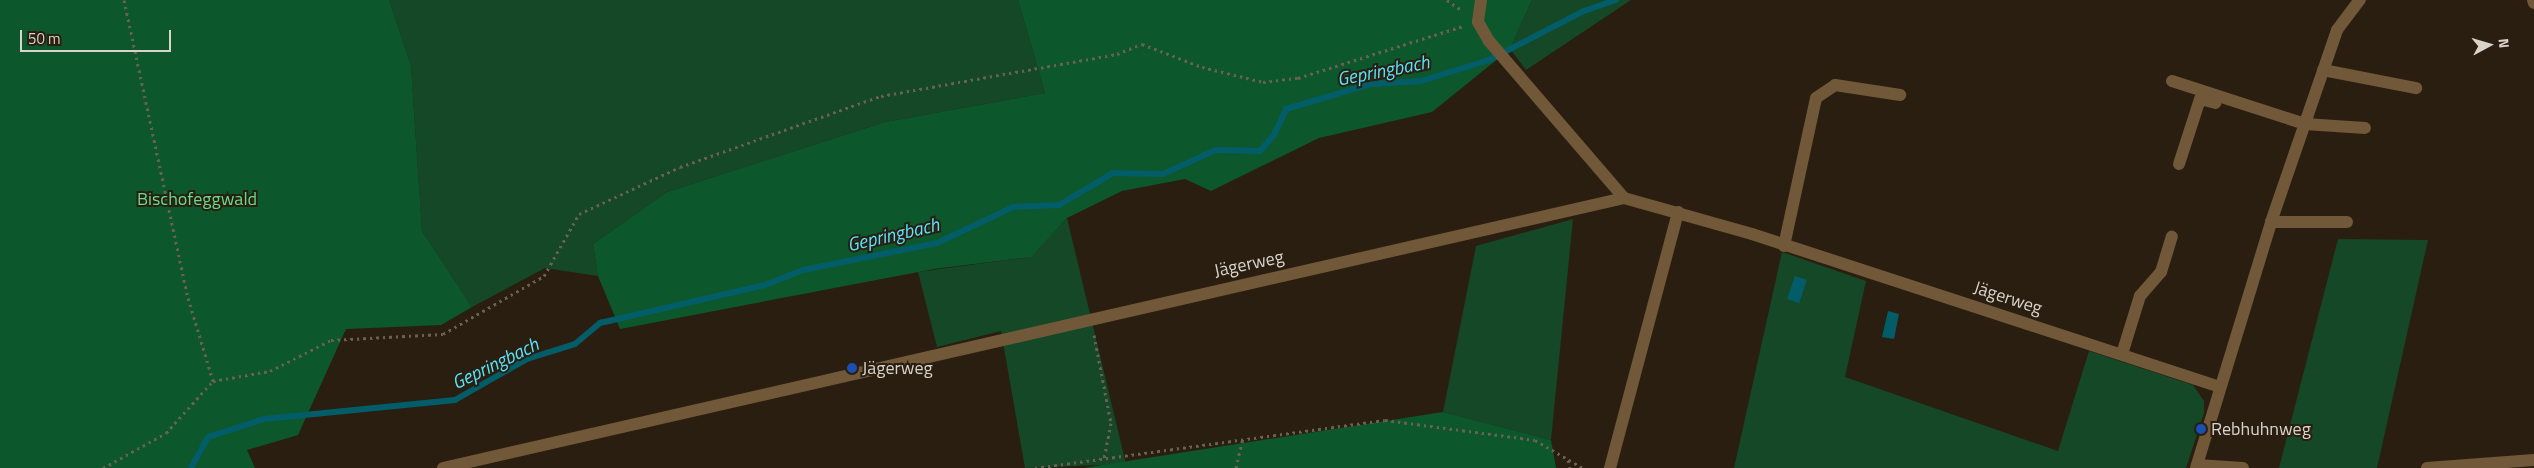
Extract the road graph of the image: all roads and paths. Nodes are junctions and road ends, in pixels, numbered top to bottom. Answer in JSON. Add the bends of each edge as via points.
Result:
{"nodes":[{"id":1,"x":124,"y":0,"type":"edge"},
{"id":2,"x":1481,"y":0,"type":"edge"},
{"id":3,"x":2360,"y":0,"type":"edge"},
{"id":4,"x":1478,"y":22,"type":"junction"},
{"id":5,"x":2323,"y":70,"type":"junction"},
{"id":6,"x":2172,"y":81,"type":"dead end"},
{"id":7,"x":2416,"y":88,"type":"dead end"},
{"id":8,"x":1900,"y":95,"type":"dead end"},
{"id":9,"x":2235,"y":101,"type":"junction"},
{"id":10,"x":2305,"y":124,"type":"junction"},
{"id":11,"x":2365,"y":128,"type":"dead end"},
{"id":12,"x":2179,"y":164,"type":"dead end"},
{"id":13,"x":1624,"y":198,"type":"junction"},
{"id":14,"x":1678,"y":212,"type":"junction"},
{"id":15,"x":2271,"y":222,"type":"junction"},
{"id":16,"x":2347,"y":222,"type":"dead end"},
{"id":17,"x":2172,"y":237,"type":"dead end"},
{"id":18,"x":1784,"y":246,"type":"junction"},
{"id":19,"x":1091,"y":317,"type":"junction"},
{"id":20,"x":2122,"y":354,"type":"junction"},
{"id":21,"x":214,"y":381,"type":"junction"},
{"id":22,"x":2220,"y":387,"type":"junction"},
{"id":23,"x":1243,"y":437,"type":"junction"},
{"id":24,"x":1568,"y":459,"type":"junction"},
{"id":25,"x":1104,"y":460,"type":"junction"},
{"id":26,"x":2534,"y":460,"type":"edge"},
{"id":27,"x":2197,"y":466,"type":"edge"},
{"id":28,"x":103,"y":468,"type":"edge"},
{"id":29,"x":443,"y":468,"type":"edge"},
{"id":30,"x":1035,"y":468,"type":"edge"},
{"id":31,"x":1236,"y":468,"type":"edge"},
{"id":32,"x":1570,"y":468,"type":"edge"},
{"id":33,"x":1583,"y":468,"type":"edge"},
{"id":34,"x":1610,"y":468,"type":"edge"},
{"id":35,"x":2243,"y":468,"type":"edge"},
{"id":36,"x":2427,"y":468,"type":"edge"}],
"edges":[{"from":1,"to":21,"type":"path","via":[[188,298]]},
{"from":2,"to":4,"type":"street"},
{"from":3,"to":5,"type":"street","via":[[2337,30]]},
{"from":4,"to":13,"type":"street","via":[[1489,41]]},
{"from":4,"to":21,"type":"path","via":[[1298,78],[1263,82],[1202,67],[1142,44],[1117,54],[881,96],[680,167],[579,214],[544,276],[443,334],[331,340],[270,371]]},
{"from":5,"to":7,"type":"street"},
{"from":5,"to":10,"type":"street"},
{"from":6,"to":9,"type":"street"},
{"from":8,"to":18,"type":"street","via":[[1835,85],[1816,98]]},
{"from":9,"to":10,"type":"street"},
{"from":9,"to":12,"type":"street","via":[[2200,99]]},
{"from":10,"to":11,"type":"street"},
{"from":10,"to":15,"type":"street"},
{"from":13,"to":14,"type":"street","name":"Jägerweg"},
{"from":13,"to":19,"type":"street","name":"Jägerweg"},
{"from":14,"to":18,"type":"street","name":"Jägerweg"},
{"from":14,"to":34,"type":"street"},
{"from":15,"to":16,"type":"street"},
{"from":15,"to":22,"type":"street"},
{"from":17,"to":20,"type":"street","via":[[2161,272],[2140,296]]},
{"from":18,"to":20,"type":"street","name":"Jägerweg"},
{"from":19,"to":25,"type":"path","via":[[1111,423]]},
{"from":19,"to":29,"type":"street","name":"Jägerweg"},
{"from":20,"to":22,"type":"street","name":"Jägerweg"},
{"from":21,"to":28,"type":"path","via":[[166,433]]},
{"from":22,"to":27,"type":"street"},
{"from":23,"to":24,"type":"path","via":[[1385,420],[1412,421],[1535,440]]},
{"from":23,"to":25,"type":"path"},
{"from":23,"to":31,"type":"path"},
{"from":24,"to":32,"type":"path"},
{"from":24,"to":33,"type":"path"},
{"from":25,"to":30,"type":"path"},
{"from":26,"to":36,"type":"street"},
{"from":27,"to":35,"type":"street"}]}
